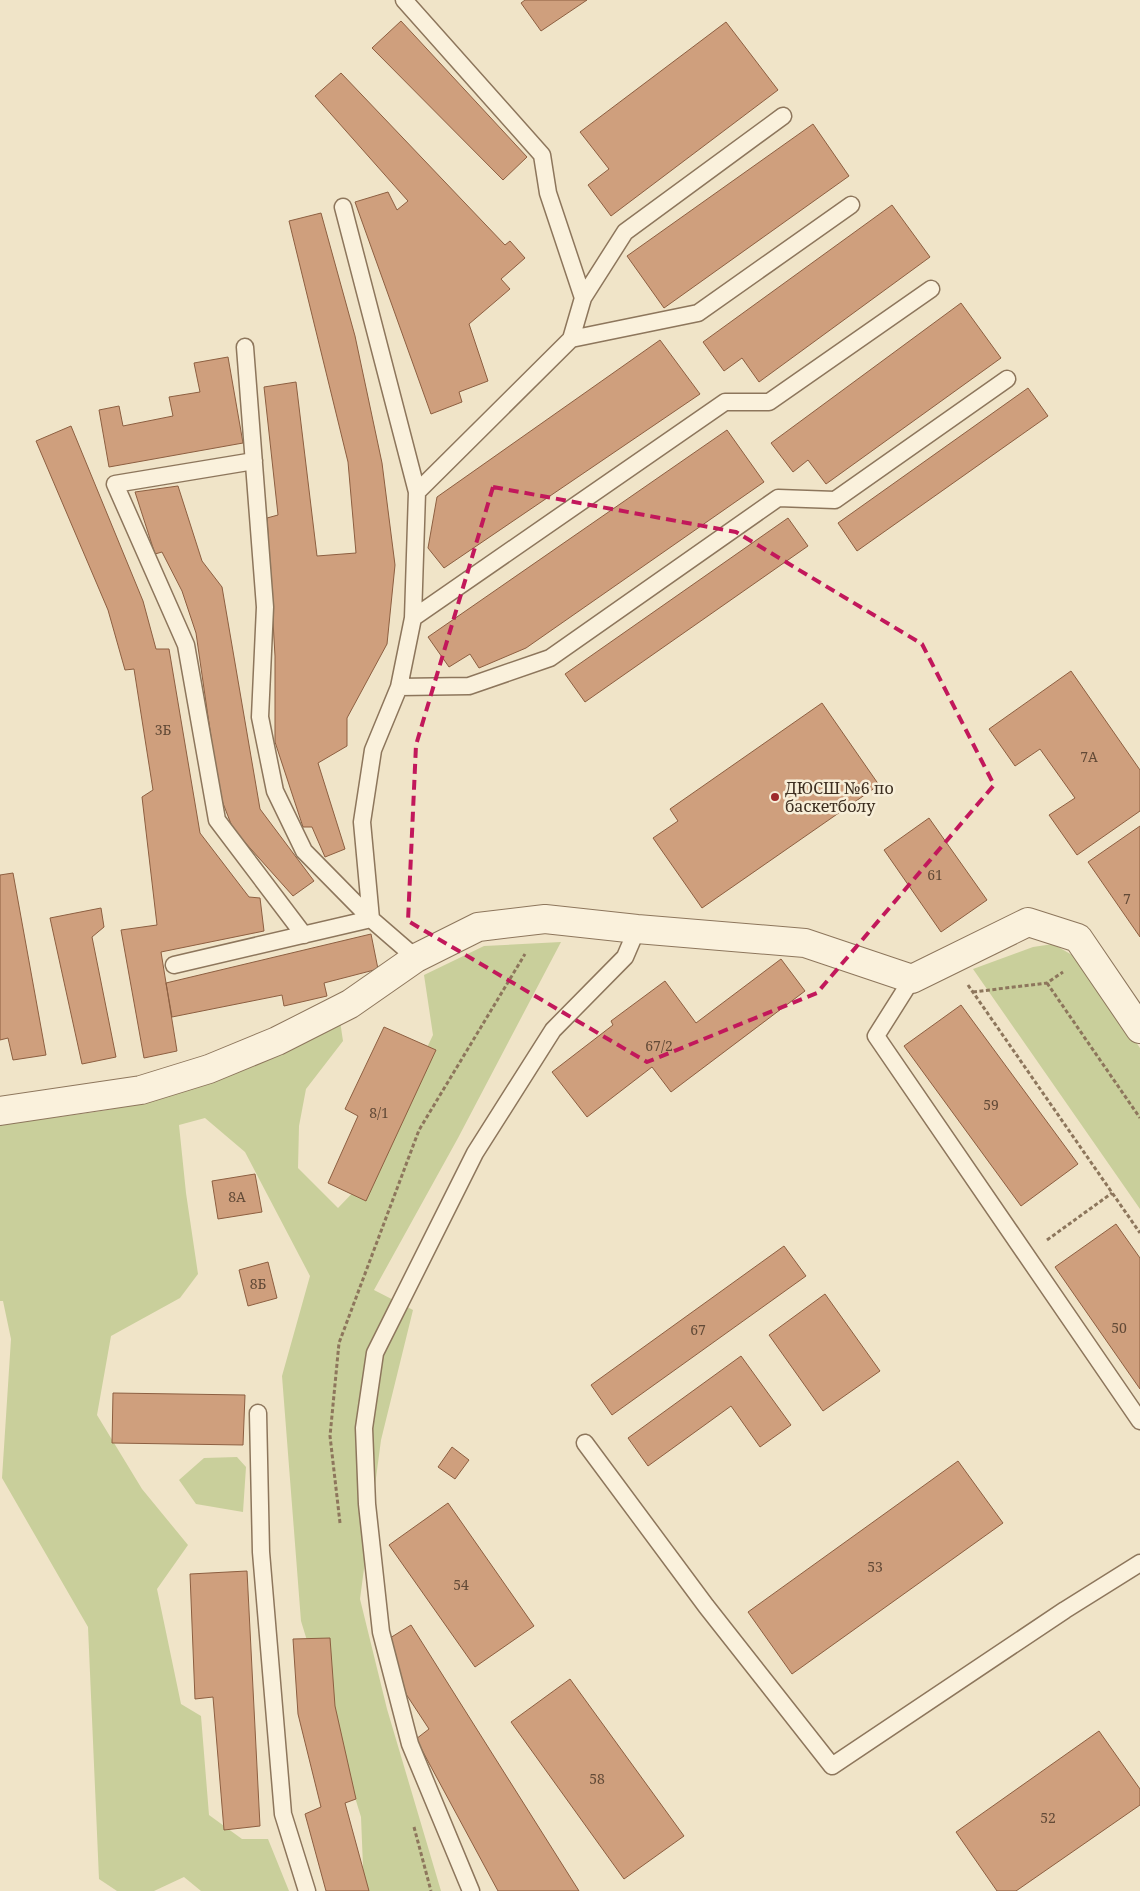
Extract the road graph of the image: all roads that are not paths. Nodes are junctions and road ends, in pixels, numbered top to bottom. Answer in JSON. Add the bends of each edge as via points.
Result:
{"nodes":[{"id":1,"x":404,"y":0,"type":"edge"},
{"id":2,"x":783,"y":116,"type":"dead end"},
{"id":3,"x":851,"y":205,"type":"dead end"},
{"id":4,"x":343,"y":207,"type":"dead end"},
{"id":5,"x":931,"y":289,"type":"dead end"},
{"id":6,"x":582,"y":298,"type":"junction"},
{"id":7,"x":571,"y":339,"type":"junction"},
{"id":8,"x":245,"y":347,"type":"dead end"},
{"id":9,"x":1007,"y":379,"type":"dead end"},
{"id":10,"x":254,"y":461,"type":"junction"},
{"id":11,"x":417,"y":492,"type":"junction"},
{"id":12,"x":413,"y":618,"type":"junction"},
{"id":13,"x":399,"y":687,"type":"junction"},
{"id":14,"x":371,"y":919,"type":"junction"},
{"id":15,"x":637,"y":929,"type":"junction"},
{"id":16,"x":304,"y":935,"type":"junction"},
{"id":17,"x":416,"y":958,"type":"junction"},
{"id":18,"x":174,"y":965,"type":"dead end"},
{"id":19,"x":912,"y":979,"type":"junction"},
{"id":20,"x":1140,"y":1028,"type":"edge"},
{"id":21,"x":0,"y":1111,"type":"edge"},
{"id":22,"x":258,"y":1413,"type":"dead end"},
{"id":23,"x":1140,"y":1421,"type":"edge"},
{"id":24,"x":585,"y":1443,"type":"dead end"},
{"id":25,"x":1140,"y":1563,"type":"edge"},
{"id":26,"x":307,"y":1891,"type":"edge"},
{"id":27,"x":471,"y":1891,"type":"edge"}],
"edges":[{"from":1,"to":6,"type":"lane","via":[[542,155],[548,193]]},
{"from":2,"to":6,"type":"lane","via":[[625,232]]},
{"from":3,"to":7,"type":"lane","via":[[698,313]]},
{"from":4,"to":11,"type":"lane"},
{"from":5,"to":12,"type":"lane","via":[[769,402],[725,402]]},
{"from":6,"to":7,"type":"lane"},
{"from":7,"to":11,"type":"lane"},
{"from":8,"to":10,"type":"lane"},
{"from":9,"to":13,"type":"lane","via":[[835,500],[778,498],[550,658],[469,686]]},
{"from":10,"to":14,"type":"lane","via":[[265,607],[260,717],[275,791],[304,851]]},
{"from":10,"to":16,"type":"lane","via":[[115,484],[186,645],[217,820]]},
{"from":11,"to":12,"type":"lane"},
{"from":12,"to":13,"type":"lane"},
{"from":13,"to":14,"type":"lane","via":[[373,750],[362,822]]},
{"from":14,"to":16,"type":"lane"},
{"from":14,"to":17,"type":"lane"},
{"from":15,"to":17,"type":"street","via":[[545,919],[478,926]]},
{"from":15,"to":19,"type":"street","via":[[806,943]]},
{"from":15,"to":27,"type":"lane","via":[[625,957],[553,1030],[475,1153],[375,1353],[364,1428],[367,1504],[381,1632],[410,1744]]},
{"from":16,"to":18,"type":"lane"},
{"from":17,"to":21,"type":"street","via":[[350,1004],[277,1041],[209,1069],[141,1090]]},
{"from":19,"to":20,"type":"street","via":[[1028,922],[1084,946]]},
{"from":19,"to":23,"type":"lane","via":[[876,1036]]},
{"from":22,"to":26,"type":"lane","via":[[261,1552],[283,1814]]},
{"from":24,"to":25,"type":"lane","via":[[706,1606],[832,1766],[1064,1610]]}]}
